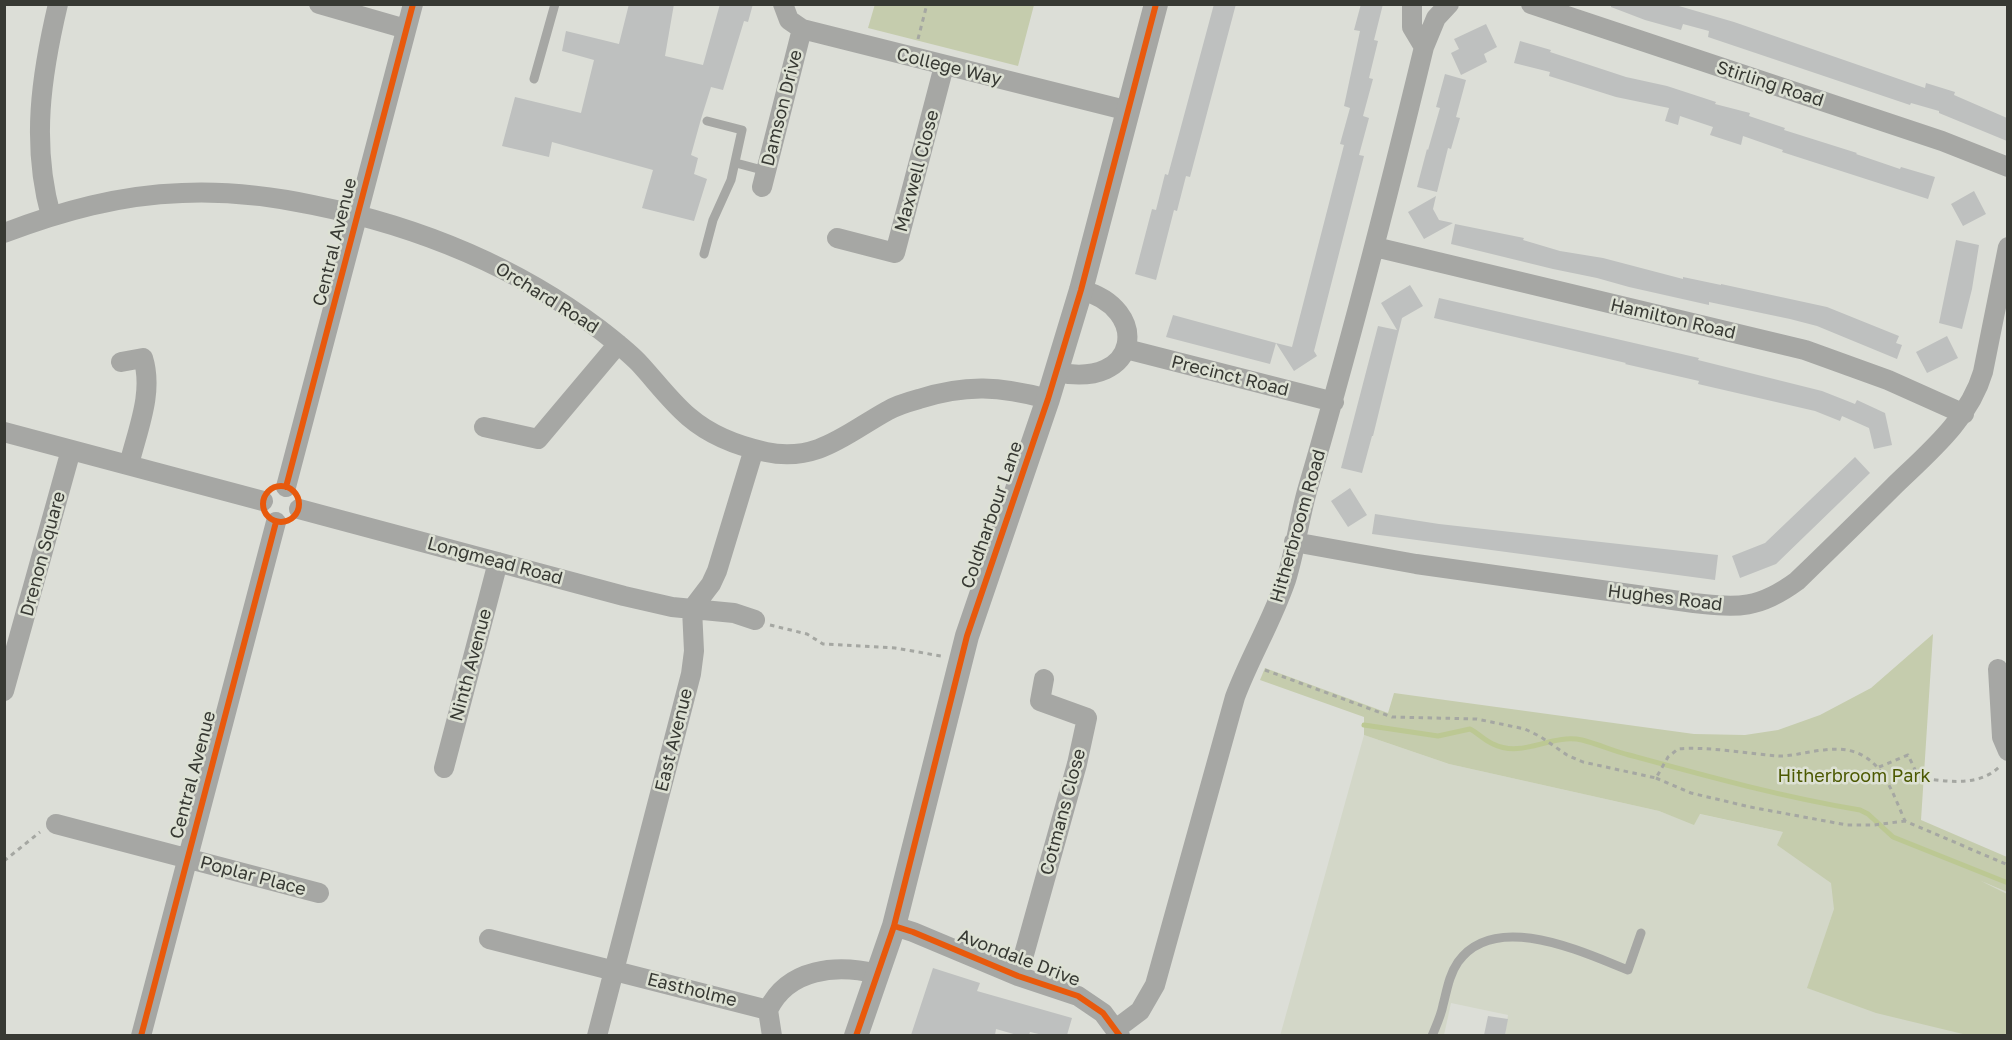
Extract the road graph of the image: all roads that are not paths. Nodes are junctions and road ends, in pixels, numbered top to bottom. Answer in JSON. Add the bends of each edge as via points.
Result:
{"nodes":[{"id":1,"x":58,"y":4,"type":"edge"},
{"id":2,"x":319,"y":4,"type":"edge"},
{"id":3,"x":413,"y":4,"type":"edge"},
{"id":4,"x":555,"y":4,"type":"edge"},
{"id":5,"x":783,"y":4,"type":"edge"},
{"id":6,"x":1156,"y":4,"type":"edge"},
{"id":7,"x":1412,"y":4,"type":"edge"},
{"id":8,"x":1449,"y":4,"type":"edge"},
{"id":9,"x":1532,"y":4,"type":"edge"},
{"id":10,"x":406,"y":29,"type":"junction"},
{"id":11,"x":802,"y":29,"type":"junction"},
{"id":12,"x":1424,"y":46,"type":"junction"},
{"id":13,"x":944,"y":66,"type":"junction"},
{"id":14,"x":534,"y":79,"type":"dead end"},
{"id":15,"x":1129,"y":111,"type":"junction"},
{"id":16,"x":707,"y":121,"type":"dead end"},
{"id":17,"x":736,"y":163,"type":"junction"},
{"id":18,"x":2007,"y":167,"type":"edge"},
{"id":19,"x":764,"y":179,"type":"joint"},
{"id":20,"x":357,"y":214,"type":"junction"},
{"id":21,"x":51,"y":216,"type":"junction"},
{"id":22,"x":4,"y":233,"type":"edge"},
{"id":23,"x":837,"y":238,"type":"dead end"},
{"id":24,"x":1375,"y":247,"type":"junction"},
{"id":25,"x":2007,"y":247,"type":"edge"},
{"id":26,"x":704,"y":254,"type":"dead end"},
{"id":27,"x":1081,"y":291,"type":"junction"},
{"id":28,"x":618,"y":344,"type":"junction"},
{"id":29,"x":1125,"y":349,"type":"junction"},
{"id":30,"x":121,"y":362,"type":"dead end"},
{"id":31,"x":1056,"y":372,"type":"junction"},
{"id":32,"x":1048,"y":399,"type":"junction"},
{"id":33,"x":1334,"y":402,"type":"junction"},
{"id":34,"x":1964,"y":414,"type":"junction"},
{"id":35,"x":484,"y":427,"type":"dead end"},
{"id":36,"x":4,"y":432,"type":"edge"},
{"id":37,"x":754,"y":449,"type":"junction"},
{"id":38,"x":71,"y":450,"type":"junction"},
{"id":39,"x":129,"y":465,"type":"junction"},
{"id":40,"x":286,"y":487,"type":"junction"},
{"id":41,"x":263,"y":501,"type":"junction"},
{"id":42,"x":299,"y":509,"type":"junction"},
{"id":43,"x":276,"y":522,"type":"junction"},
{"id":44,"x":1294,"y":542,"type":"junction"},
{"id":45,"x":498,"y":562,"type":"junction"},
{"id":46,"x":692,"y":609,"type":"junction"},
{"id":47,"x":755,"y":620,"type":"road end"},
{"id":48,"x":1998,"y":669,"type":"dead end"},
{"id":49,"x":1044,"y":679,"type":"dead end"},
{"id":50,"x":4,"y":692,"type":"edge"},
{"id":51,"x":2005,"y":757,"type":"edge"},
{"id":52,"x":444,"y":768,"type":"dead end"},
{"id":53,"x":56,"y":824,"type":"road end"},
{"id":54,"x":186,"y":858,"type":"junction"},
{"id":55,"x":319,"y":893,"type":"dead end"},
{"id":56,"x":894,"y":926,"type":"junction"},
{"id":57,"x":1641,"y":933,"type":"dead end"},
{"id":58,"x":489,"y":939,"type":"dead end"},
{"id":59,"x":615,"y":971,"type":"junction"},
{"id":60,"x":877,"y":974,"type":"junction"},
{"id":61,"x":1018,"y":976,"type":"junction"},
{"id":62,"x":768,"y":1010,"type":"junction"},
{"id":63,"x":1118,"y":1032,"type":"edge"},
{"id":64,"x":141,"y":1035,"type":"edge"},
{"id":65,"x":597,"y":1035,"type":"edge"},
{"id":66,"x":772,"y":1035,"type":"edge"},
{"id":67,"x":856,"y":1035,"type":"edge"},
{"id":68,"x":1432,"y":1035,"type":"edge"}],
"edges":[{"from":1,"to":21,"type":"street","via":[[39,116],[41,173]]},
{"from":2,"to":10,"type":"street"},
{"from":3,"to":10,"type":"street","name":"Central Avenue"},
{"from":4,"to":14,"type":"lane"},
{"from":5,"to":11,"type":"street","via":[[789,20]]},
{"from":6,"to":15,"type":"street","name":"Coldharbour Lane"},
{"from":7,"to":12,"type":"street","via":[[1413,27]]},
{"from":8,"to":12,"type":"street","name":"Hitherbroom Road","via":[[1436,18]]},
{"from":9,"to":18,"type":"street","name":"Stirling Road","via":[[1942,141]]},
{"from":10,"to":20,"type":"street","name":"Central Avenue"},
{"from":11,"to":13,"type":"street","name":"College Way"},
{"from":11,"to":19,"type":"street","name":"Damson Drive"},
{"from":12,"to":24,"type":"street","name":"Hitherbroom Road"},
{"from":13,"to":15,"type":"street","name":"College Way"},
{"from":13,"to":23,"type":"street","name":"Maxwell Close","via":[[895,253]]},
{"from":15,"to":27,"type":"street","name":"Coldharbour Lane"},
{"from":16,"to":17,"type":"lane","via":[[742,130]]},
{"from":17,"to":19,"type":"lane"},
{"from":17,"to":26,"type":"lane"},
{"from":20,"to":21,"type":"street","name":"Orchard Road","via":[[270,197],[201,192],[118,200]]},
{"from":20,"to":28,"type":"street","name":"Orchard Road","via":[[408,228],[499,267],[552,297]]},
{"from":20,"to":40,"type":"street","name":"Central Avenue"},
{"from":21,"to":22,"type":"street","name":"Orchard Road"},
{"from":24,"to":33,"type":"street","name":"Hitherbroom Road"},
{"from":24,"to":34,"type":"street","name":"Hamilton Road","via":[[1805,350],[1888,380]]},
{"from":25,"to":34,"type":"street","name":"Hughes Road","via":[[1983,372]]},
{"from":27,"to":29,"type":"street","via":[[1099,297],[1119,316],[1127,331]]},
{"from":27,"to":31,"type":"street","name":"Coldharbour Lane"},
{"from":28,"to":35,"type":"street","via":[[538,439]]},
{"from":28,"to":37,"type":"street","name":"Orchard Road","via":[[689,417],[724,438]]},
{"from":29,"to":31,"type":"street","via":[[1119,361],[1104,371],[1078,375]]},
{"from":29,"to":33,"type":"street","name":"Precinct Road"},
{"from":30,"to":39,"type":"street","via":[[143,358],[147,376]]},
{"from":31,"to":32,"type":"street","name":"Coldharbour Lane"},
{"from":32,"to":37,"type":"street","name":"Orchard Road","via":[[969,387],[905,403],[842,440],[820,448],[784,454]]},
{"from":32,"to":56,"type":"street","name":"Coldharbour Lane","via":[[960,660]]},
{"from":33,"to":44,"type":"street","name":"Hitherbroom Road"},
{"from":34,"to":44,"type":"street","name":"Hughes Road","via":[[1797,581],[1772,598],[1754,604],[1694,603],[1416,564]]},
{"from":36,"to":38,"type":"street"},
{"from":37,"to":46,"type":"street","via":[[717,571]]},
{"from":38,"to":39,"type":"street"},
{"from":38,"to":50,"type":"street","name":"Drenon Square"},
{"from":39,"to":41,"type":"street"},
{"from":40,"to":41,"type":"street","via":[[267,492]]},
{"from":40,"to":42,"type":"street","via":[[297,495]]},
{"from":41,"to":43,"type":"street","via":[[264,511]]},
{"from":42,"to":43,"type":"street","via":[[290,520]]},
{"from":42,"to":45,"type":"street","name":"Longmead Road"},
{"from":43,"to":54,"type":"street","name":"Central Avenue"},
{"from":44,"to":63,"type":"street","name":"Hitherbroom Road","via":[[1276,608],[1235,697],[1155,985],[1140,1011]]},
{"from":45,"to":46,"type":"street","name":"Longmead Road","via":[[624,596]]},
{"from":45,"to":52,"type":"street","name":"Ninth Avenue"},
{"from":46,"to":47,"type":"street","name":"Longmead Road","via":[[734,613]]},
{"from":46,"to":59,"type":"street","name":"East Avenue","via":[[691,674]]},
{"from":48,"to":51,"type":"street"},
{"from":49,"to":61,"type":"street","name":"Cotmans Close","via":[[1040,701],[1087,718]]},
{"from":53,"to":54,"type":"street","name":"Poplar Place"},
{"from":54,"to":55,"type":"street","name":"Poplar Place"},
{"from":54,"to":64,"type":"street","name":"Central Avenue"},
{"from":56,"to":60,"type":"street","name":"Coldharbour Lane"},
{"from":56,"to":61,"type":"street","name":"Avondale Drive"},
{"from":57,"to":68,"type":"lane","via":[[1628,970],[1568,946],[1517,936],[1492,938],[1470,948],[1449,981]]},
{"from":58,"to":59,"type":"street","name":"Eastholme"},
{"from":59,"to":62,"type":"street","name":"Eastholme"},
{"from":59,"to":65,"type":"street","name":"East Avenue"},
{"from":60,"to":62,"type":"street","via":[[844,968],[809,973],[785,989]]},
{"from":60,"to":67,"type":"street","name":"Coldharbour Lane"},
{"from":61,"to":63,"type":"street","name":"Avondale Drive","via":[[1088,1002],[1104,1013]]},
{"from":62,"to":66,"type":"street"}]}
